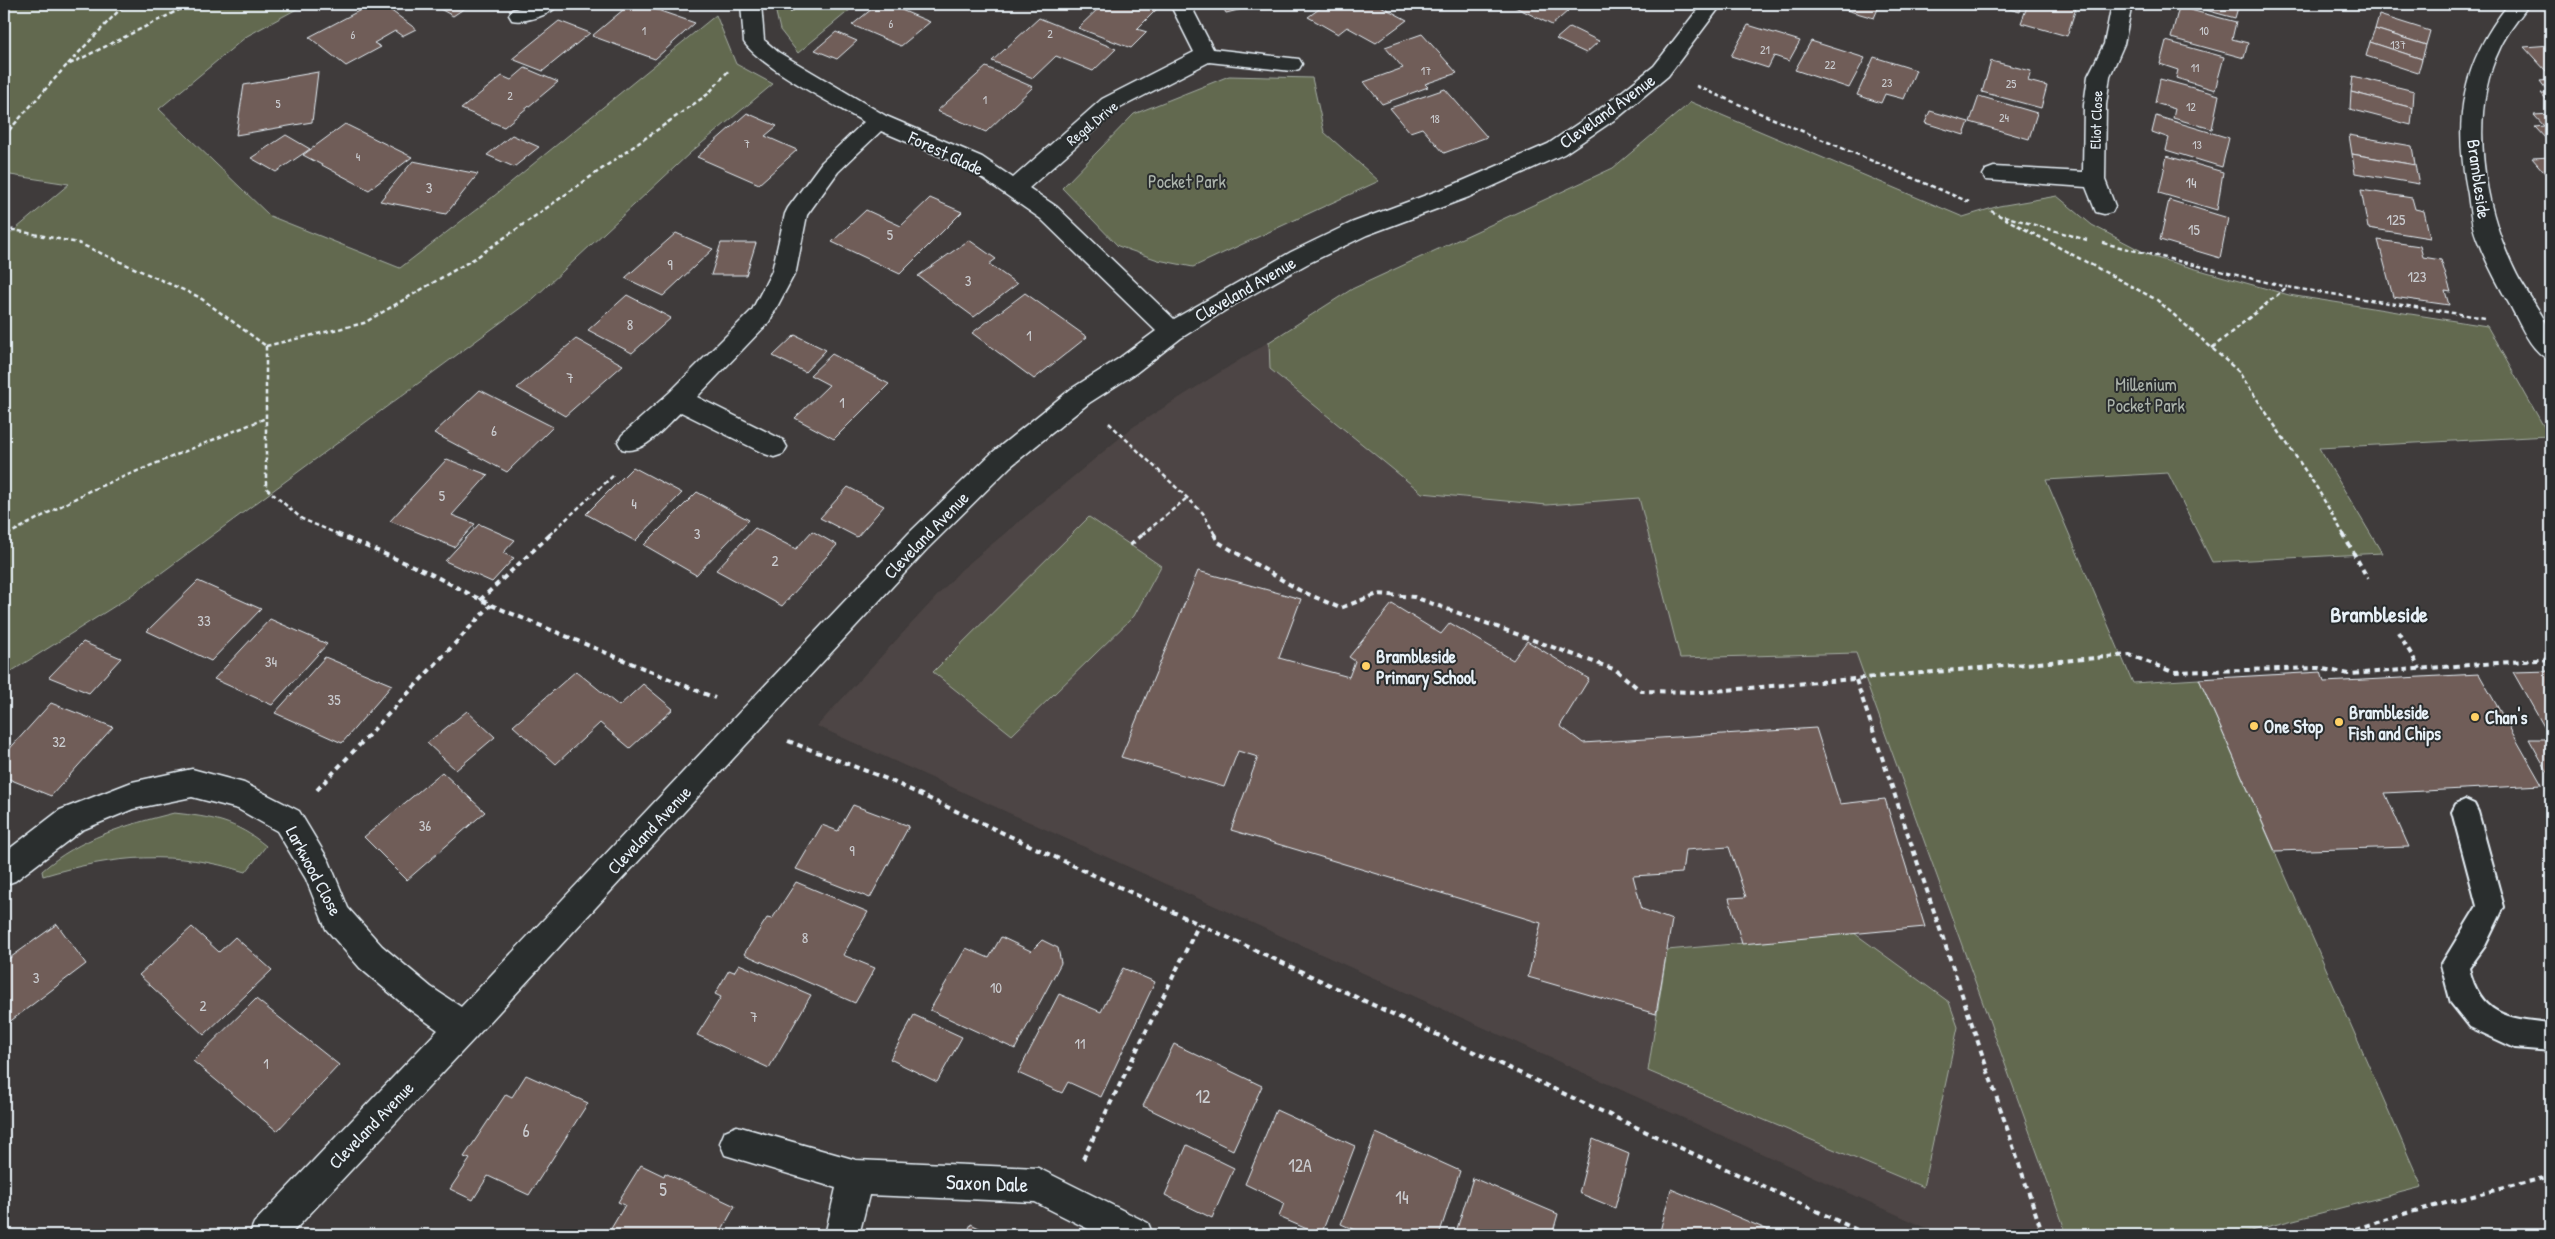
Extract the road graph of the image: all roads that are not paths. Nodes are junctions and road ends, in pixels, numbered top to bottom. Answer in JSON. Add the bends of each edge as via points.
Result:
{"nodes":[{"id":1,"x":549,"y":4,"type":"edge"},
{"id":2,"x":751,"y":4,"type":"edge"},
{"id":3,"x":1180,"y":4,"type":"edge"},
{"id":4,"x":1712,"y":4,"type":"edge"},
{"id":5,"x":2122,"y":4,"type":"edge"},
{"id":6,"x":2519,"y":4,"type":"edge"},
{"id":7,"x":518,"y":15,"type":"dead end"},
{"id":8,"x":1206,"y":55,"type":"junction"},
{"id":9,"x":1292,"y":64,"type":"dead end"},
{"id":10,"x":878,"y":121,"type":"junction"},
{"id":11,"x":1994,"y":175,"type":"dead end"},
{"id":12,"x":2094,"y":180,"type":"junction"},
{"id":13,"x":1014,"y":189,"type":"junction"},
{"id":14,"x":2104,"y":206,"type":"dead end"},
{"id":15,"x":1172,"y":332,"type":"junction"},
{"id":16,"x":2551,"y":351,"type":"edge"},
{"id":17,"x":679,"y":399,"type":"junction"},
{"id":18,"x":632,"y":442,"type":"road end"},
{"id":19,"x":774,"y":447,"type":"dead end"},
{"id":20,"x":2465,"y":812,"type":"dead end"},
{"id":21,"x":4,"y":871,"type":"edge"},
{"id":22,"x":463,"y":1028,"type":"junction"},
{"id":23,"x":2551,"y":1037,"type":"edge"},
{"id":24,"x":737,"y":1143,"type":"dead end"},
{"id":25,"x":856,"y":1178,"type":"junction"},
{"id":26,"x":266,"y":1235,"type":"edge"},
{"id":27,"x":842,"y":1235,"type":"edge"},
{"id":28,"x":1136,"y":1235,"type":"edge"}],
"edges":[{"from":1,"to":7,"type":"street"},
{"from":2,"to":10,"type":"street","name":"Forest Glade","via":[[754,42],[772,57]]},
{"from":3,"to":8,"type":"street"},
{"from":4,"to":15,"type":"street","name":"Cleveland Avenue","via":[[1661,71],[1612,111],[1556,149],[1461,191],[1359,228],[1299,258]]},
{"from":5,"to":12,"type":"street","name":"Eliot Close","via":[[2114,44],[2099,76],[2095,105]]},
{"from":6,"to":16,"type":"street","name":"Brambleside","via":[[2503,22],[2481,65],[2470,112],[2475,178],[2488,236],[2531,323]]},
{"from":8,"to":9,"type":"street"},
{"from":8,"to":13,"type":"street","name":"Regal Drive","via":[[1110,104]]},
{"from":10,"to":13,"type":"street","name":"Forest Glade","via":[[974,162]]},
{"from":10,"to":17,"type":"street","via":[[830,167],[796,214],[784,271],[761,316]]},
{"from":11,"to":12,"type":"street"},
{"from":12,"to":14,"type":"street","name":"Eliot Close"},
{"from":13,"to":15,"type":"street","name":"Forest Glade","via":[[1049,213]]},
{"from":15,"to":22,"type":"street","name":"Cleveland Avenue","via":[[1080,396],[1002,458],[918,541]]},
{"from":17,"to":18,"type":"street"},
{"from":17,"to":19,"type":"street"},
{"from":20,"to":23,"type":"lane","via":[[2491,907],[2476,937],[2455,966],[2461,993],[2480,1016],[2516,1034]]},
{"from":21,"to":22,"type":"street","name":"Larkwood Close","via":[[71,820],[132,796],[192,783],[244,797],[288,821],[318,871],[337,918],[370,957]]},
{"from":22,"to":26,"type":"street","name":"Cleveland Avenue"},
{"from":24,"to":25,"type":"street","name":"Saxon Dale"},
{"from":25,"to":27,"type":"street"},
{"from":25,"to":28,"type":"street","name":"Saxon Dale","via":[[1038,1185]]}]}
